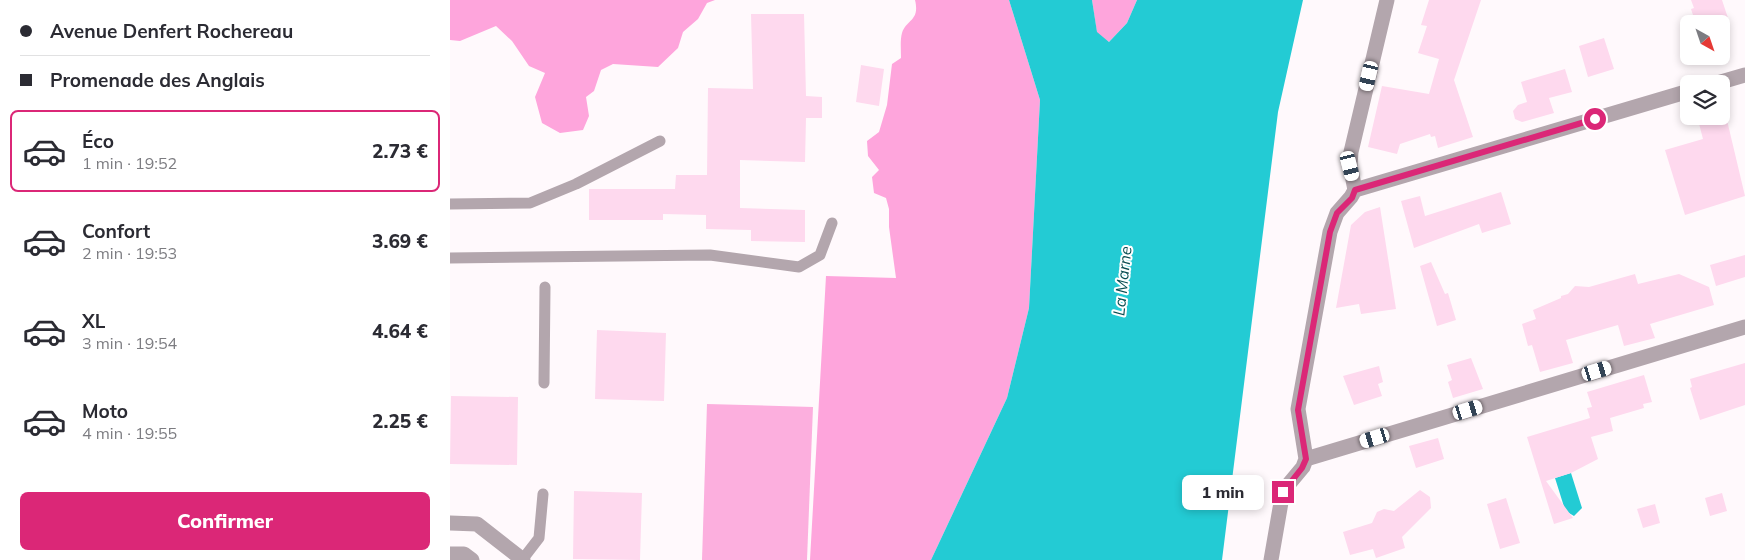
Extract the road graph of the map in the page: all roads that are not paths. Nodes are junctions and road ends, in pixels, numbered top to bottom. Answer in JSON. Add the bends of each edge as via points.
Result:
{"nodes":[{"id":1,"x":1387,"y":0,"type":"edge"},
{"id":2,"x":1745,"y":74,"type":"edge"},
{"id":3,"x":1730,"y":79,"type":"edge"},
{"id":4,"x":1680,"y":94,"type":"edge"},
{"id":5,"x":660,"y":141,"type":"dead end"},
{"id":6,"x":1355,"y":190,"type":"junction"},
{"id":7,"x":450,"y":204,"type":"edge"},
{"id":8,"x":832,"y":223,"type":"dead end"},
{"id":9,"x":450,"y":258,"type":"edge"},
{"id":10,"x":545,"y":287,"type":"dead end"},
{"id":11,"x":1745,"y":327,"type":"edge"},
{"id":12,"x":544,"y":383,"type":"dead end"},
{"id":13,"x":1306,"y":459,"type":"junction"},
{"id":14,"x":543,"y":494,"type":"dead end"},
{"id":15,"x":450,"y":523,"type":"edge"},
{"id":16,"x":450,"y":554,"type":"edge"},
{"id":17,"x":472,"y":560,"type":"edge"},
{"id":18,"x":523,"y":560,"type":"edge"},
{"id":19,"x":1271,"y":560,"type":"edge"}],
"edges":[{"from":1,"to":6,"type":"street","via":[[1351,152]]},
{"from":2,"to":3,"type":"street"},
{"from":4,"to":6,"type":"street"},
{"from":5,"to":7,"type":"lane","via":[[576,184],[530,203]]},
{"from":6,"to":13,"type":"street","via":[[1352,198],[1337,213],[1330,232],[1298,410]]},
{"from":8,"to":9,"type":"lane","via":[[820,255],[799,267],[710,255]]},
{"from":10,"to":12,"type":"lane"},
{"from":11,"to":13,"type":"street"},
{"from":13,"to":19,"type":"street","via":[[1283,492]]},
{"from":14,"to":18,"type":"lane","via":[[539,538]]},
{"from":15,"to":18,"type":"street","via":[[477,524]]},
{"from":16,"to":17,"type":"street","via":[[464,554]]}]}
